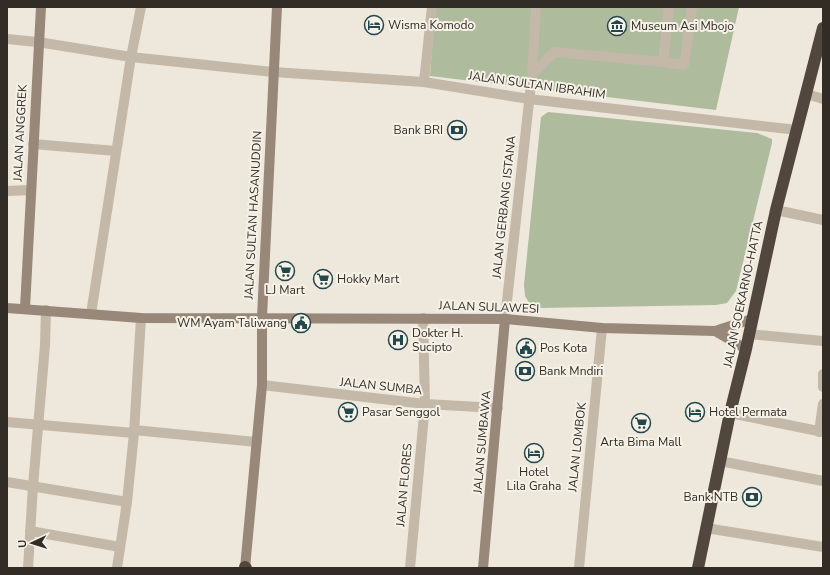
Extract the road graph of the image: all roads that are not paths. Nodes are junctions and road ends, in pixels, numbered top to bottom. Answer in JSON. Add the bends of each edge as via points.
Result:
{"nodes":[{"id":1,"x":40,"y":7,"type":"edge"},
{"id":2,"x":141,"y":7,"type":"edge"},
{"id":3,"x":277,"y":7,"type":"edge"},
{"id":4,"x":432,"y":7,"type":"edge"},
{"id":5,"x":536,"y":7,"type":"edge"},
{"id":6,"x":669,"y":7,"type":"edge"},
{"id":7,"x":692,"y":7,"type":"edge"},
{"id":8,"x":823,"y":28,"type":"edge"},
{"id":9,"x":7,"y":39,"type":"edge"},
{"id":10,"x":38,"y":42,"type":"junction"},
{"id":11,"x":131,"y":57,"type":"junction"},
{"id":12,"x":663,"y":62,"type":"junction"},
{"id":13,"x":273,"y":72,"type":"junction"},
{"id":14,"x":532,"y":75,"type":"junction"},
{"id":15,"x":424,"y":82,"type":"junction"},
{"id":16,"x":807,"y":94,"type":"junction"},
{"id":17,"x":529,"y":99,"type":"junction"},
{"id":18,"x":823,"y":99,"type":"edge"},
{"id":19,"x":797,"y":130,"type":"junction"},
{"id":20,"x":33,"y":144,"type":"junction"},
{"id":21,"x":116,"y":151,"type":"junction"},
{"id":22,"x":30,"y":190,"type":"junction"},
{"id":23,"x":7,"y":191,"type":"edge"},
{"id":24,"x":776,"y":210,"type":"junction"},
{"id":25,"x":823,"y":220,"type":"edge"},
{"id":26,"x":7,"y":308,"type":"edge"},
{"id":27,"x":25,"y":308,"type":"junction"},
{"id":28,"x":46,"y":310,"type":"junction"},
{"id":29,"x":91,"y":314,"type":"junction"},
{"id":30,"x":141,"y":318,"type":"junction"},
{"id":31,"x":262,"y":318,"type":"junction"},
{"id":32,"x":423,"y":318,"type":"junction"},
{"id":33,"x":505,"y":319,"type":"junction"},
{"id":34,"x":752,"y":319,"type":"junction"},
{"id":35,"x":602,"y":328,"type":"junction"},
{"id":36,"x":714,"y":331,"type":"junction"},
{"id":37,"x":749,"y":334,"type":"junction"},
{"id":38,"x":823,"y":341,"type":"edge"},
{"id":39,"x":746,"y":349,"type":"junction"},
{"id":40,"x":823,"y":374,"type":"edge"},
{"id":41,"x":262,"y":385,"type":"junction"},
{"id":42,"x":823,"y":388,"type":"edge"},
{"id":43,"x":425,"y":404,"type":"junction"},
{"id":44,"x":823,"y":404,"type":"edge"},
{"id":45,"x":498,"y":408,"type":"junction"},
{"id":46,"x":730,"y":413,"type":"junction"},
{"id":47,"x":7,"y":422,"type":"edge"},
{"id":48,"x":37,"y":425,"type":"junction"},
{"id":49,"x":134,"y":432,"type":"junction"},
{"id":50,"x":821,"y":432,"type":"edge"},
{"id":51,"x":257,"y":442,"type":"junction"},
{"id":52,"x":720,"y":461,"type":"junction"},
{"id":53,"x":823,"y":481,"type":"edge"},
{"id":54,"x":7,"y":482,"type":"edge"},
{"id":55,"x":33,"y":486,"type":"junction"},
{"id":56,"x":127,"y":502,"type":"junction"},
{"id":57,"x":706,"y":528,"type":"junction"},
{"id":58,"x":30,"y":531,"type":"junction"},
{"id":59,"x":120,"y":547,"type":"junction"},
{"id":60,"x":823,"y":547,"type":"edge"},
{"id":61,"x":28,"y":568,"type":"edge"},
{"id":62,"x":117,"y":568,"type":"edge"},
{"id":63,"x":245,"y":568,"type":"edge"},
{"id":64,"x":410,"y":568,"type":"edge"},
{"id":65,"x":483,"y":568,"type":"edge"},
{"id":66,"x":579,"y":568,"type":"edge"},
{"id":67,"x":698,"y":568,"type":"edge"}],
"edges":[{"from":1,"to":10,"type":"street","name":"JALAN ANGGREK"},
{"from":2,"to":11,"type":"street"},
{"from":3,"to":13,"type":"street","name":"JALAN SULTAN HASANUDDIN"},
{"from":4,"to":15,"type":"street"},
{"from":5,"to":14,"type":"street","name":"JALAN GERBANG ISTANA"},
{"from":6,"to":12,"type":"street"},
{"from":7,"to":12,"type":"street","via":[[684,65]]},
{"from":8,"to":16,"type":"highway","name":"JALAN SOEKARNO-HATTA"},
{"from":9,"to":10,"type":"street","name":"JALAN SULTAN IBRAHIM"},
{"from":10,"to":11,"type":"street","name":"JALAN SULTAN IBRAHIM"},
{"from":10,"to":20,"type":"street","name":"JALAN ANGGREK"},
{"from":11,"to":13,"type":"street","name":"JALAN SULTAN IBRAHIM"},
{"from":11,"to":21,"type":"street"},
{"from":12,"to":14,"type":"street","via":[[554,52]]},
{"from":13,"to":15,"type":"street","name":"JALAN SULTAN IBRAHIM"},
{"from":13,"to":31,"type":"street","name":"JALAN SULTAN HASANUDDIN"},
{"from":14,"to":17,"type":"street","name":"JALAN GERBANG ISTANA"},
{"from":15,"to":17,"type":"street","name":"JALAN SULTAN IBRAHIM"},
{"from":16,"to":18,"type":"street"},
{"from":16,"to":19,"type":"highway","name":"JALAN SOEKARNO-HATTA"},
{"from":17,"to":19,"type":"street","name":"JALAN SULTAN IBRAHIM"},
{"from":17,"to":33,"type":"street","name":"JALAN GERBANG ISTANA"},
{"from":19,"to":24,"type":"highway","name":"JALAN SOEKARNO-HATTA"},
{"from":20,"to":21,"type":"street"},
{"from":20,"to":22,"type":"street","name":"JALAN ANGGREK"},
{"from":21,"to":29,"type":"street"},
{"from":22,"to":23,"type":"street"},
{"from":22,"to":27,"type":"street","name":"JALAN ANGGREK"},
{"from":24,"to":25,"type":"street"},
{"from":24,"to":34,"type":"highway","name":"JALAN SOEKARNO-HATTA"},
{"from":26,"to":27,"type":"street","name":"JALAN SULAWESI"},
{"from":27,"to":28,"type":"street","name":"JALAN SULAWESI"},
{"from":28,"to":29,"type":"street","name":"JALAN SULAWESI"},
{"from":28,"to":48,"type":"street"},
{"from":29,"to":30,"type":"street","name":"JALAN SULAWESI"},
{"from":30,"to":31,"type":"street","name":"JALAN SULAWESI"},
{"from":30,"to":49,"type":"street"},
{"from":31,"to":32,"type":"street","name":"JALAN SULAWESI"},
{"from":31,"to":41,"type":"street","name":"JALAN SULTAN HASANUDDIN"},
{"from":32,"to":33,"type":"street","name":"JALAN SULAWESI"},
{"from":32,"to":43,"type":"street","name":"JALAN FLORES"},
{"from":33,"to":35,"type":"street","name":"JALAN SULAWESI"},
{"from":33,"to":45,"type":"street","name":"JALAN SUMBAWA"},
{"from":34,"to":36,"type":"street","name":"JALAN SULAWESI"},
{"from":34,"to":37,"type":"highway","name":"JALAN SOEKARNO-HATTA"},
{"from":35,"to":36,"type":"street","name":"JALAN SULAWESI"},
{"from":35,"to":66,"type":"street","name":"JALAN LOMBOK"},
{"from":36,"to":39,"type":"street","name":"JALAN SULAWESI"},
{"from":37,"to":38,"type":"street"},
{"from":37,"to":39,"type":"highway","name":"JALAN SOEKARNO-HATTA"},
{"from":39,"to":46,"type":"highway","name":"JALAN SOEKARNO-HATTA"},
{"from":40,"to":42,"type":"street"},
{"from":41,"to":43,"type":"street","name":"JALAN SUMBA"},
{"from":41,"to":51,"type":"street","name":"JALAN SULTAN HASANUDDIN"},
{"from":43,"to":45,"type":"street","name":"JALAN SUMBA"},
{"from":43,"to":64,"type":"street","name":"JALAN FLORES"},
{"from":44,"to":50,"type":"street"},
{"from":45,"to":65,"type":"street","name":"JALAN SUMBAWA"},
{"from":46,"to":50,"type":"street"},
{"from":46,"to":52,"type":"highway","name":"JALAN SOEKARNO-HATTA"},
{"from":47,"to":48,"type":"street"},
{"from":48,"to":49,"type":"street"},
{"from":48,"to":55,"type":"street"},
{"from":49,"to":51,"type":"street"},
{"from":49,"to":56,"type":"street"},
{"from":51,"to":63,"type":"street","name":"JALAN SULTAN HASANUDDIN"},
{"from":52,"to":53,"type":"street"},
{"from":52,"to":57,"type":"highway","name":"JALAN SOEKARNO-HATTA"},
{"from":54,"to":55,"type":"street"},
{"from":55,"to":56,"type":"street"},
{"from":55,"to":58,"type":"street"},
{"from":56,"to":59,"type":"street"},
{"from":57,"to":60,"type":"street"},
{"from":57,"to":67,"type":"highway","name":"JALAN SOEKARNO-HATTA"},
{"from":58,"to":59,"type":"street"},
{"from":58,"to":61,"type":"street"},
{"from":59,"to":62,"type":"street"}]}
